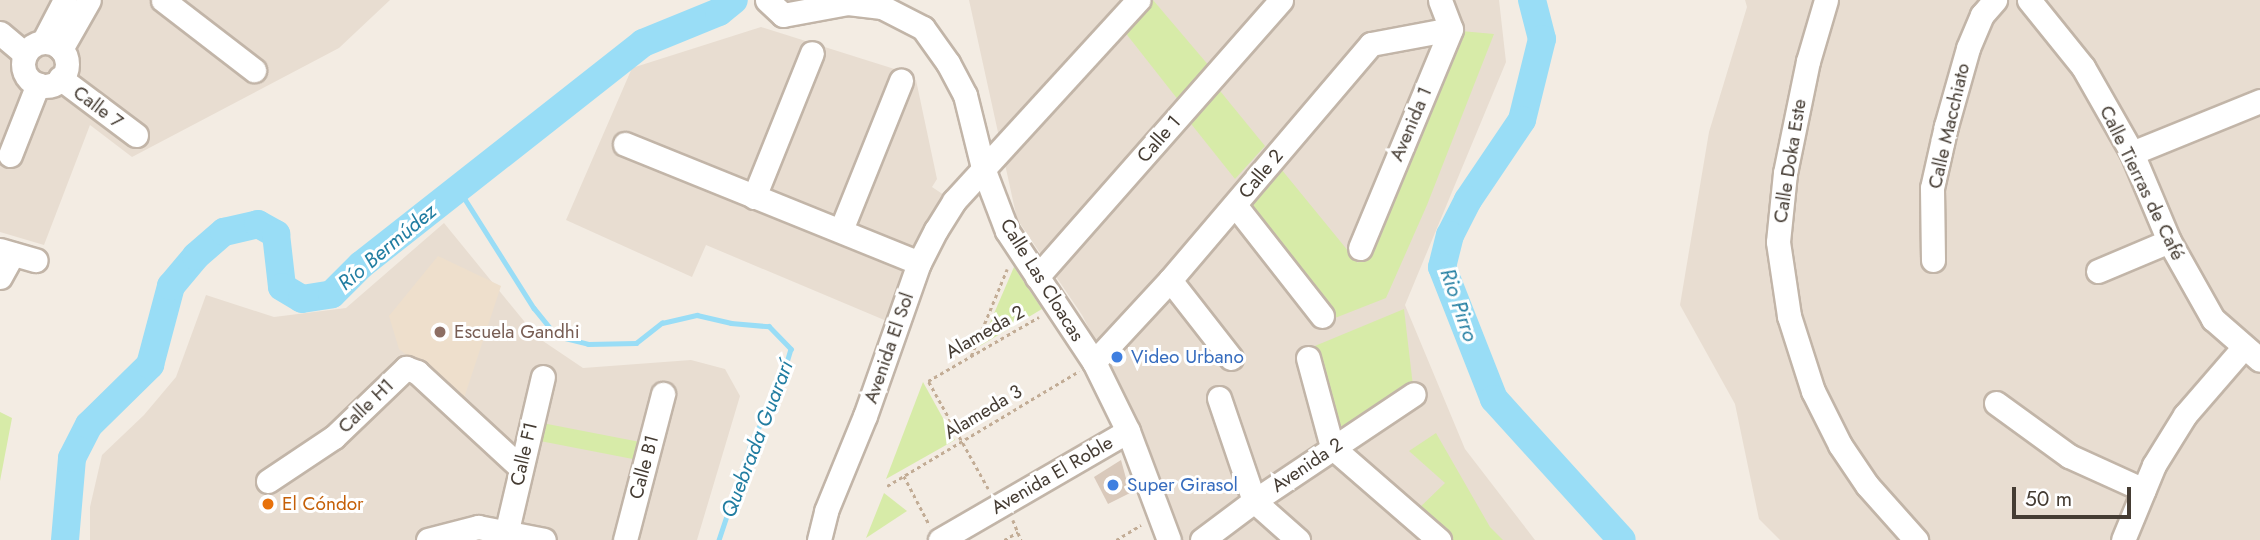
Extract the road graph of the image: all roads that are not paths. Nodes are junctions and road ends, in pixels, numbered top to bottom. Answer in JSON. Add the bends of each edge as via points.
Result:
{"nodes":[{"id":1,"x":65,"y":0,"type":"edge"},
{"id":2,"x":89,"y":0,"type":"edge"},
{"id":3,"x":163,"y":0,"type":"edge"},
{"id":4,"x":1281,"y":0,"type":"edge"},
{"id":5,"x":1440,"y":0,"type":"edge"},
{"id":6,"x":1826,"y":0,"type":"edge"},
{"id":7,"x":1995,"y":0,"type":"edge"},
{"id":8,"x":2029,"y":0,"type":"edge"},
{"id":9,"x":770,"y":2,"type":"edge"},
{"id":10,"x":1125,"y":5,"type":"edge"},
{"id":11,"x":1451,"y":29,"type":"junction"},
{"id":12,"x":0,"y":33,"type":"edge"},
{"id":13,"x":43,"y":48,"type":"junction"},
{"id":14,"x":812,"y":53,"type":"dead end"},
{"id":15,"x":254,"y":70,"type":"dead end"},
{"id":16,"x":60,"y":78,"type":"junction"},
{"id":17,"x":901,"y":81,"type":"dead end"},
{"id":18,"x":38,"y":84,"type":"junction"},
{"id":19,"x":2260,"y":101,"type":"edge"},
{"id":20,"x":136,"y":135,"type":"dead end"},
{"id":21,"x":625,"y":144,"type":"dead end"},
{"id":22,"x":2132,"y":153,"type":"junction"},
{"id":23,"x":10,"y":155,"type":"dead end"},
{"id":24,"x":983,"y":168,"type":"junction"},
{"id":25,"x":754,"y":197,"type":"junction"},
{"id":26,"x":1235,"y":205,"type":"junction"},
{"id":27,"x":841,"y":230,"type":"junction"},
{"id":28,"x":2169,"y":241,"type":"junction"},
{"id":29,"x":1360,"y":248,"type":"dead end"},
{"id":30,"x":6,"y":252,"type":"edge"},
{"id":31,"x":36,"y":260,"type":"dead end"},
{"id":32,"x":1933,"y":260,"type":"dead end"},
{"id":33,"x":919,"y":263,"type":"junction"},
{"id":34,"x":2098,"y":271,"type":"dead end"},
{"id":35,"x":0,"y":276,"type":"edge"},
{"id":36,"x":1037,"y":277,"type":"junction"},
{"id":37,"x":1170,"y":280,"type":"junction"},
{"id":38,"x":1322,"y":316,"type":"dead end"},
{"id":39,"x":2251,"y":354,"type":"edge"},
{"id":40,"x":1231,"y":358,"type":"dead end"},
{"id":41,"x":1308,"y":358,"type":"dead end"},
{"id":42,"x":1094,"y":362,"type":"junction"},
{"id":43,"x":543,"y":377,"type":"dead end"},
{"id":44,"x":663,"y":394,"type":"dead end"},
{"id":45,"x":1414,"y":394,"type":"dead end"},
{"id":46,"x":1219,"y":398,"type":"dead end"},
{"id":47,"x":1996,"y":403,"type":"dead end"},
{"id":48,"x":1128,"y":431,"type":"junction"},
{"id":49,"x":1332,"y":447,"type":"junction"},
{"id":50,"x":520,"y":467,"type":"junction"},
{"id":51,"x":268,"y":481,"type":"dead end"},
{"id":52,"x":2144,"y":490,"type":"junction"},
{"id":53,"x":1254,"y":501,"type":"junction"},
{"id":54,"x":507,"y":530,"type":"junction"},
{"id":55,"x":936,"y":535,"type":"edge"},
{"id":56,"x":428,"y":540,"type":"edge"},
{"id":57,"x":544,"y":540,"type":"edge"},
{"id":58,"x":625,"y":540,"type":"edge"},
{"id":59,"x":820,"y":540,"type":"edge"},
{"id":60,"x":1169,"y":540,"type":"edge"},
{"id":61,"x":1202,"y":540,"type":"edge"},
{"id":62,"x":1298,"y":540,"type":"edge"},
{"id":63,"x":1439,"y":540,"type":"edge"},
{"id":64,"x":1916,"y":540,"type":"edge"},
{"id":65,"x":2123,"y":540,"type":"edge"}],
"edges":[{"from":1,"to":13,"type":"street"},
{"from":2,"to":13,"type":"street"},
{"from":3,"to":15,"type":"street"},
{"from":4,"to":36,"type":"street","name":"Calle 1"},
{"from":5,"to":11,"type":"street"},
{"from":6,"to":64,"type":"street","name":"Calle Doka Este","via":[[1785,173],[1778,242],[1789,316],[1813,391],[1840,445],[1867,485]]},
{"from":7,"to":32,"type":"street","name":"Calle Macchiato","via":[[1982,15],[1968,48],[1946,126],[1932,188]]},
{"from":8,"to":22,"type":"street","name":"Calle Tierras de Café","via":[[2083,67]]},
{"from":9,"to":24,"type":"street","name":"Calle Las Cloacas","via":[[783,15],[827,5],[882,7],[923,28],[965,95]]},
{"from":10,"to":24,"type":"street","name":"Avenida El Sol"},
{"from":11,"to":26,"type":"street","name":"Calle 2","via":[[1371,44]]},
{"from":11,"to":29,"type":"street","name":"Avenida 1"},
{"from":12,"to":13,"type":"street"},
{"from":13,"to":16,"type":"street","via":[[66,67]]},
{"from":13,"to":18,"type":"street","via":[[23,68]]},
{"from":14,"to":25,"type":"street"},
{"from":16,"to":18,"type":"street","via":[[50,85]]},
{"from":16,"to":20,"type":"street","name":"Calle 7"},
{"from":17,"to":27,"type":"street"},
{"from":18,"to":23,"type":"street"},
{"from":19,"to":22,"type":"street"},
{"from":21,"to":25,"type":"street"},
{"from":22,"to":28,"type":"street","name":"Calle Tierras de Café"},
{"from":24,"to":33,"type":"street","name":"Avenida El Sol","via":[[954,201]]},
{"from":24,"to":36,"type":"street","name":"Calle Las Cloacas","via":[[1007,231]]},
{"from":25,"to":27,"type":"street"},
{"from":26,"to":37,"type":"street","name":"Calle 2"},
{"from":26,"to":38,"type":"street"},
{"from":27,"to":33,"type":"street"},
{"from":28,"to":34,"type":"street"},
{"from":28,"to":39,"type":"street","name":"Calle Tierras de Café","via":[[2213,319]]},
{"from":30,"to":31,"type":"street"},
{"from":30,"to":35,"type":"street"},
{"from":33,"to":59,"type":"street","name":"Avenida El Sol","via":[[826,511]]},
{"from":36,"to":42,"type":"street","name":"Calle Las Cloacas"},
{"from":37,"to":40,"type":"street"},
{"from":37,"to":42,"type":"street","name":"Calle 2"},
{"from":39,"to":52,"type":"street","via":[[2185,415]]},
{"from":41,"to":49,"type":"street"},
{"from":42,"to":48,"type":"street","name":"Calle Las Cloacas"},
{"from":43,"to":50,"type":"street","name":"Calle F1"},
{"from":44,"to":58,"type":"street","name":"Calle B1"},
{"from":45,"to":49,"type":"street","name":"Avenida 2"},
{"from":46,"to":53,"type":"street"},
{"from":47,"to":52,"type":"street","via":[[2068,456]]},
{"from":48,"to":55,"type":"street","name":"Avenida El Roble","via":[[998,507]]},
{"from":48,"to":60,"type":"street","name":"Calle Las Cloacas"},
{"from":49,"to":53,"type":"street","name":"Avenida 2"},
{"from":49,"to":63,"type":"street"},
{"from":50,"to":51,"type":"street","name":"Calle H1","via":[[417,372],[407,368],[334,437]]},
{"from":50,"to":54,"type":"street","name":"Calle F1"},
{"from":52,"to":65,"type":"street"},
{"from":53,"to":61,"type":"street","name":"Avenida 2"},
{"from":53,"to":62,"type":"street"},
{"from":54,"to":56,"type":"street","via":[[478,527]]},
{"from":54,"to":57,"type":"street"}]}
